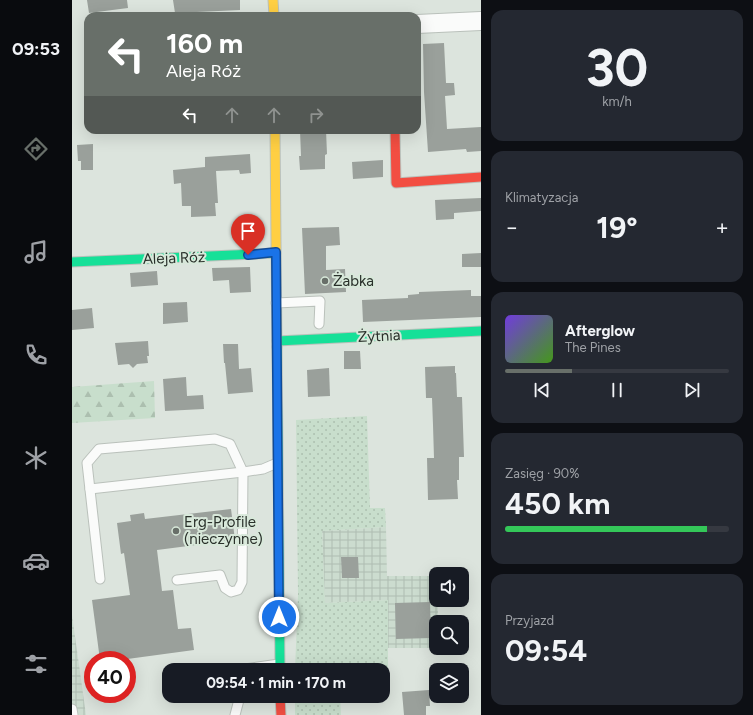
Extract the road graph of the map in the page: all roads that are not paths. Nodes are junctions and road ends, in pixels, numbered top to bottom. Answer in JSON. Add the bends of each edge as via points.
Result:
{"nodes":[{"id":1,"x":273,"y":0,"type":"edge"},
{"id":2,"x":274,"y":12,"type":"edge"},
{"id":3,"x":481,"y":21,"type":"edge"},
{"id":4,"x":421,"y":24,"type":"edge"},
{"id":5,"x":274,"y":134,"type":"edge"},
{"id":6,"x":395,"y":134,"type":"edge"},
{"id":7,"x":481,"y":177,"type":"edge"},
{"id":8,"x":276,"y":252,"type":"junction"},
{"id":9,"x":72,"y":262,"type":"edge"},
{"id":10,"x":276,"y":303,"type":"junction"},
{"id":11,"x":319,"y":324,"type":"dead end"},
{"id":12,"x":481,"y":331,"type":"edge"},
{"id":13,"x":277,"y":341,"type":"junction"},
{"id":14,"x":278,"y":463,"type":"junction"},
{"id":15,"x":243,"y":472,"type":"junction"},
{"id":16,"x":90,"y":490,"type":"junction"},
{"id":17,"x":100,"y":579,"type":"dead end"},
{"id":18,"x":177,"y":580,"type":"dead end"},
{"id":19,"x":280,"y":663,"type":"edge"},
{"id":20,"x":238,"y":703,"type":"edge"},
{"id":21,"x":280,"y":703,"type":"edge"},
{"id":22,"x":72,"y":709,"type":"edge"},
{"id":23,"x":73,"y":715,"type":"edge"},
{"id":24,"x":235,"y":715,"type":"edge"},
{"id":25,"x":281,"y":715,"type":"edge"}],
"edges":[{"from":1,"to":2,"type":"street"},
{"from":3,"to":4,"type":"street"},
{"from":5,"to":8,"type":"street"},
{"from":6,"to":7,"type":"street","via":[[396,183]]},
{"from":8,"to":9,"type":"street","name":"Aleja Róż"},
{"from":8,"to":10,"type":"street"},
{"from":10,"to":11,"type":"lane","via":[[320,301]]},
{"from":10,"to":13,"type":"street"},
{"from":12,"to":13,"type":"street","name":"Żytnia"},
{"from":13,"to":14,"type":"street"},
{"from":14,"to":15,"type":"lane","via":[[263,469]]},
{"from":14,"to":19,"type":"street"},
{"from":15,"to":16,"type":"lane"},
{"from":15,"to":16,"type":"lane","via":[[230,444],[215,439],[99,450],[87,463]]},
{"from":15,"to":18,"type":"lane","via":[[242,582],[238,590],[231,592],[225,588],[220,575]]},
{"from":16,"to":17,"type":"lane"},
{"from":20,"to":24,"type":"lane"},
{"from":21,"to":25,"type":"street"},
{"from":22,"to":23,"type":"lane"}]}
